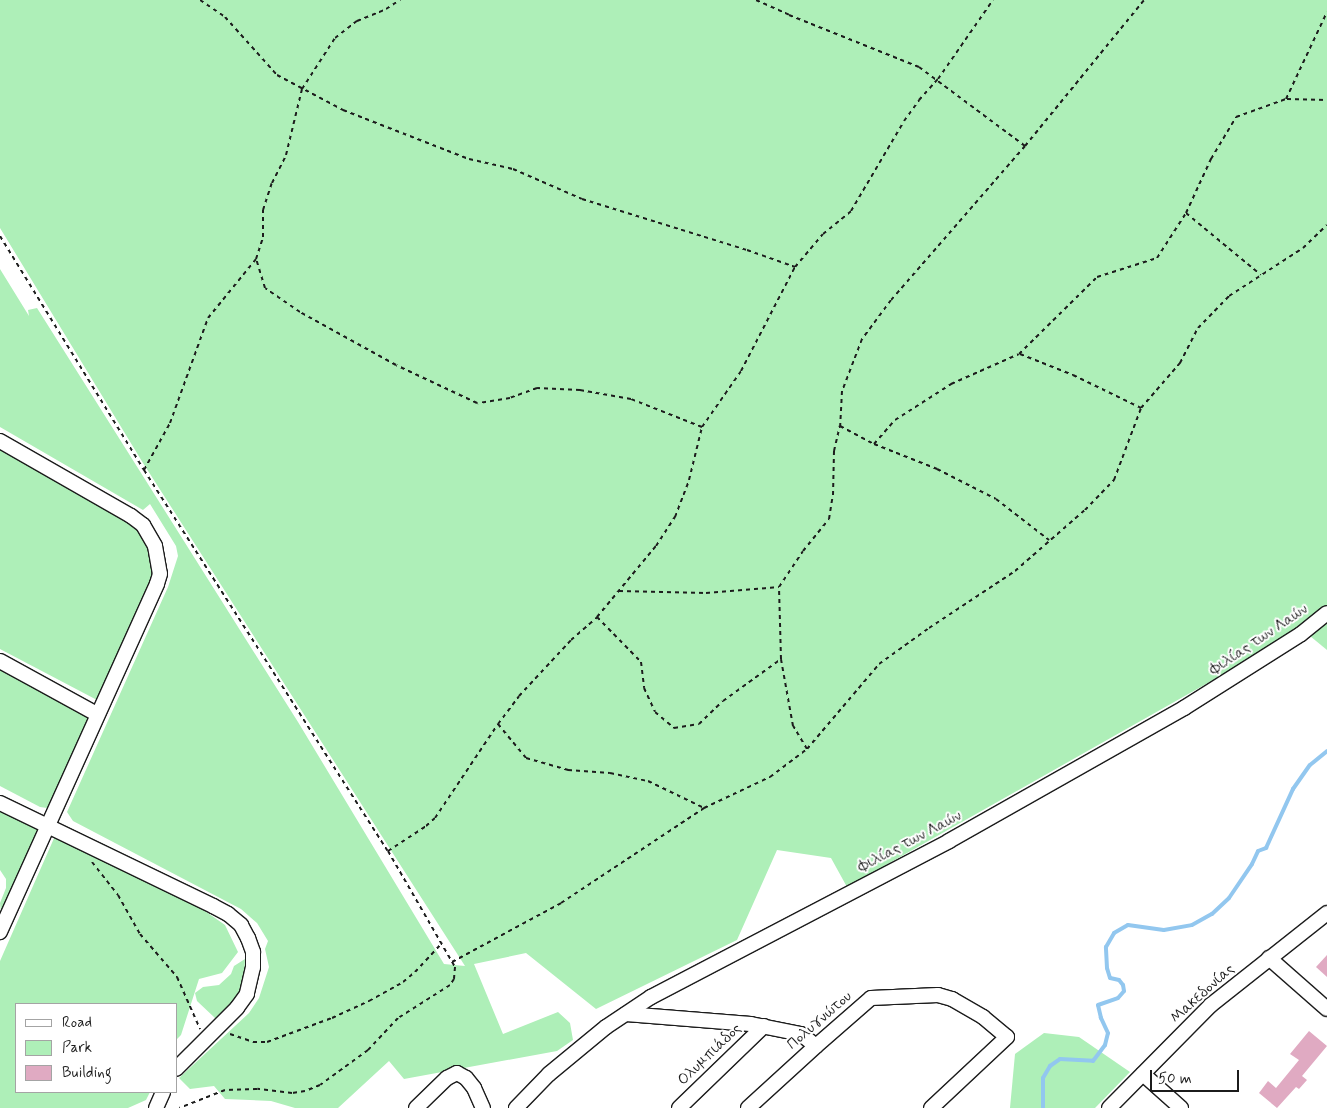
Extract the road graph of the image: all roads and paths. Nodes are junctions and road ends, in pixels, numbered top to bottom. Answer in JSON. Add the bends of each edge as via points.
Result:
{"nodes":[{"id":1,"x":200,"y":0,"type":"edge"},
{"id":2,"x":400,"y":0,"type":"edge"},
{"id":3,"x":756,"y":0,"type":"edge"},
{"id":4,"x":993,"y":0,"type":"edge"},
{"id":5,"x":1144,"y":0,"type":"edge"},
{"id":6,"x":1327,"y":12,"type":"edge"},
{"id":7,"x":938,"y":79,"type":"junction"},
{"id":8,"x":302,"y":88,"type":"junction"},
{"id":9,"x":1286,"y":100,"type":"junction"},
{"id":10,"x":1327,"y":100,"type":"edge"},
{"id":11,"x":1025,"y":146,"type":"junction"},
{"id":12,"x":1186,"y":213,"type":"junction"},
{"id":13,"x":1327,"y":226,"type":"edge"},
{"id":14,"x":0,"y":236,"type":"edge"},
{"id":15,"x":256,"y":259,"type":"junction"},
{"id":16,"x":795,"y":267,"type":"junction"},
{"id":17,"x":1261,"y":275,"type":"junction"},
{"id":18,"x":1019,"y":354,"type":"junction"},
{"id":19,"x":1141,"y":408,"type":"junction"},
{"id":20,"x":840,"y":426,"type":"junction"},
{"id":21,"x":702,"y":427,"type":"junction"},
{"id":22,"x":0,"y":441,"type":"edge"},
{"id":23,"x":874,"y":444,"type":"junction"},
{"id":24,"x":144,"y":470,"type":"junction"},
{"id":25,"x":1050,"y":540,"type":"junction"},
{"id":26,"x":779,"y":586,"type":"junction"},
{"id":27,"x":619,"y":592,"type":"junction"},
{"id":28,"x":1327,"y":613,"type":"edge"},
{"id":29,"x":597,"y":617,"type":"junction"},
{"id":30,"x":781,"y":659,"type":"junction"},
{"id":31,"x":0,"y":661,"type":"edge"},
{"id":32,"x":97,"y":714,"type":"junction"},
{"id":33,"x":498,"y":724,"type":"junction"},
{"id":34,"x":807,"y":749,"type":"junction"},
{"id":35,"x":0,"y":803,"type":"edge"},
{"id":36,"x":704,"y":808,"type":"junction"},
{"id":37,"x":47,"y":825,"type":"junction"},
{"id":38,"x":89,"y":846,"type":"junction"},
{"id":39,"x":388,"y":851,"type":"junction"},
{"id":40,"x":1327,"y":914,"type":"edge"},
{"id":41,"x":0,"y":932,"type":"edge"},
{"id":42,"x":442,"y":943,"type":"junction"},
{"id":43,"x":1269,"y":958,"type":"junction"},
{"id":44,"x":452,"y":962,"type":"junction"},
{"id":45,"x":1327,"y":1009,"type":"edge"},
{"id":46,"x":626,"y":1014,"type":"junction"},
{"id":47,"x":220,"y":1026,"type":"junction"},
{"id":48,"x":764,"y":1026,"type":"junction"},
{"id":49,"x":208,"y":1038,"type":"junction"},
{"id":50,"x":816,"y":1046,"type":"junction"},
{"id":51,"x":178,"y":1066,"type":"edge"},
{"id":52,"x":1143,"y":1074,"type":"junction"},
{"id":53,"x":163,"y":1093,"type":"edge"},
{"id":54,"x":156,"y":1108,"type":"edge"},
{"id":55,"x":179,"y":1108,"type":"edge"},
{"id":56,"x":416,"y":1108,"type":"edge"},
{"id":57,"x":483,"y":1108,"type":"edge"},
{"id":58,"x":516,"y":1108,"type":"edge"},
{"id":59,"x":679,"y":1108,"type":"edge"},
{"id":60,"x":748,"y":1108,"type":"edge"},
{"id":61,"x":931,"y":1108,"type":"edge"},
{"id":62,"x":1109,"y":1108,"type":"edge"},
{"id":63,"x":1181,"y":1108,"type":"edge"}],
"edges":[{"from":1,"to":8,"type":"path","via":[[225,17],[277,75]]},
{"from":2,"to":8,"type":"path","via":[[357,21],[335,38]]},
{"from":3,"to":7,"type":"path","via":[[788,16],[919,67]]},
{"from":4,"to":7,"type":"path"},
{"from":5,"to":11,"type":"path"},
{"from":6,"to":9,"type":"path"},
{"from":7,"to":11,"type":"path","via":[[973,110]]},
{"from":7,"to":16,"type":"path","via":[[904,121],[851,211],[823,234]]},
{"from":8,"to":15,"type":"path","via":[[286,155],[272,182],[264,210],[263,237]]},
{"from":8,"to":16,"type":"path","via":[[343,110],[469,159],[513,169],[582,199]]},
{"from":9,"to":10,"type":"path"},
{"from":9,"to":12,"type":"path","via":[[1236,117],[1211,159]]},
{"from":11,"to":20,"type":"path","via":[[891,300],[862,339],[842,391]]},
{"from":12,"to":17,"type":"path"},
{"from":12,"to":18,"type":"path","via":[[1157,258],[1097,277]]},
{"from":13,"to":17,"type":"path","via":[[1303,248]]},
{"from":14,"to":24,"type":"path"},
{"from":15,"to":21,"type":"path","via":[[265,288],[300,312],[396,365],[477,403],[510,398],[537,388],[580,390],[631,399]]},
{"from":15,"to":24,"type":"path","via":[[208,318],[170,423]]},
{"from":16,"to":21,"type":"path","via":[[741,371]]},
{"from":17,"to":19,"type":"path","via":[[1230,296],[1198,328],[1180,363]]},
{"from":18,"to":19,"type":"path","via":[[1073,375]]},
{"from":18,"to":23,"type":"path","via":[[951,384],[895,420]]},
{"from":19,"to":25,"type":"path","via":[[1114,480]]},
{"from":20,"to":23,"type":"path"},
{"from":20,"to":26,"type":"path","via":[[834,451],[829,518]]},
{"from":21,"to":27,"type":"path","via":[[689,480],[674,517],[656,546]]},
{"from":22,"to":32,"type":"street","via":[[131,516],[142,525],[155,546],[160,574],[157,584]]},
{"from":23,"to":25,"type":"path","via":[[937,469],[996,499]]},
{"from":24,"to":39,"type":"path"},
{"from":25,"to":34,"type":"path","via":[[1015,571],[879,664]]},
{"from":26,"to":27,"type":"path","via":[[706,593]]},
{"from":26,"to":30,"type":"path"},
{"from":27,"to":29,"type":"path"},
{"from":28,"to":46,"type":"street","name":"Φιλίας των Λαών","via":[[1301,634],[1184,708],[948,841],[652,997]]},
{"from":29,"to":30,"type":"path","via":[[641,662],[644,688],[656,712],[674,728],[699,724],[723,701]]},
{"from":29,"to":33,"type":"path","via":[[519,696]]},
{"from":30,"to":34,"type":"path","via":[[793,726]]},
{"from":31,"to":32,"type":"street"},
{"from":32,"to":37,"type":"street"},
{"from":33,"to":36,"type":"path","via":[[526,758],[568,770],[610,773],[648,781]]},
{"from":33,"to":39,"type":"path","via":[[435,818]]},
{"from":34,"to":36,"type":"path","via":[[770,777]]},
{"from":35,"to":37,"type":"street"},
{"from":36,"to":44,"type":"path","via":[[561,904]]},
{"from":37,"to":38,"type":"street"},
{"from":37,"to":41,"type":"street"},
{"from":38,"to":47,"type":"street","via":[[213,906],[241,925],[253,952],[253,967],[246,994]]},
{"from":38,"to":49,"type":"path","via":[[91,860],[118,895],[140,934],[177,977],[194,1018]]},
{"from":39,"to":42,"type":"path"},
{"from":40,"to":43,"type":"street","name":"Μακεδονίας"},
{"from":42,"to":44,"type":"path"},
{"from":42,"to":47,"type":"path","via":[[415,972],[386,992],[283,1038],[253,1042],[240,1039]]},
{"from":43,"to":45,"type":"street"},
{"from":43,"to":52,"type":"street","name":"Μακεδονίας","via":[[1210,1005]]},
{"from":44,"to":55,"type":"path","via":[[456,973],[450,985],[398,1018],[368,1050],[320,1085],[292,1093],[225,1090]]},
{"from":46,"to":48,"type":"street"},
{"from":46,"to":58,"type":"street","name":"Φιλίας των Λαών","via":[[549,1074]]},
{"from":47,"to":49,"type":"street"},
{"from":48,"to":50,"type":"street","via":[[801,1034]]},
{"from":48,"to":59,"type":"street","name":"Ολυμπιάδος"},
{"from":49,"to":51,"type":"street"},
{"from":50,"to":60,"type":"street","name":"Πολυγνώτου"},
{"from":50,"to":61,"type":"street","name":"Πολυγνώτου","via":[[864,1003],[880,997],[946,996],[997,1026],[1007,1037]]},
{"from":52,"to":62,"type":"street","name":"Μακεδονίας"},
{"from":52,"to":63,"type":"street"},
{"from":53,"to":54,"type":"street"},
{"from":56,"to":57,"type":"street","via":[[447,1078],[457,1073],[474,1088]]}]}
